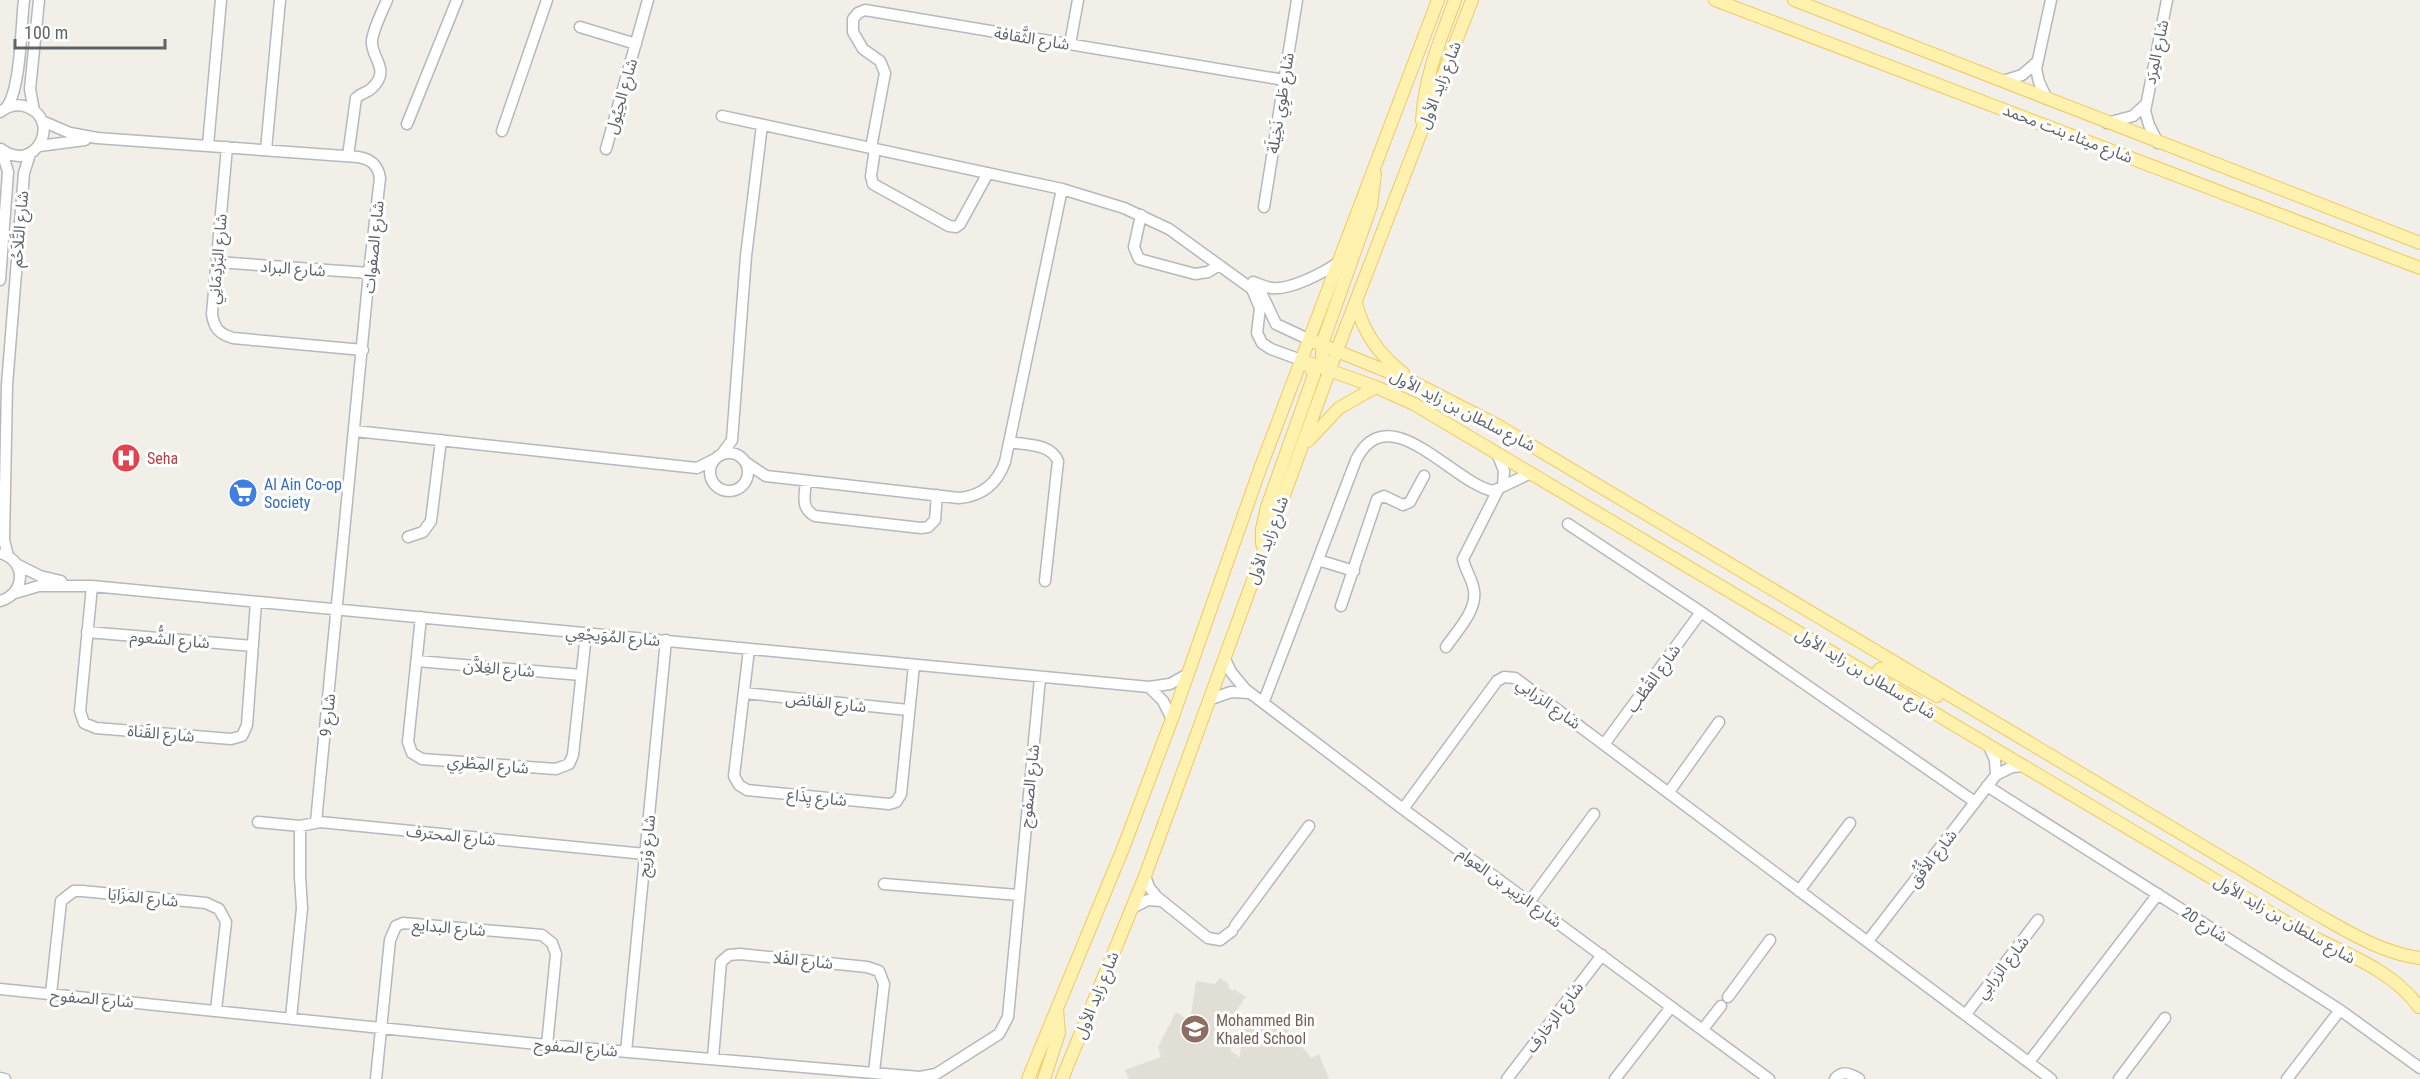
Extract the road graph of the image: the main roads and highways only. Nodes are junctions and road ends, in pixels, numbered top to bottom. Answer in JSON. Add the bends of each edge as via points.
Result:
{"nodes":[{"id":1,"x":1455,"y":0,"type":"edge"},
{"id":2,"x":1472,"y":0,"type":"edge"},
{"id":3,"x":1715,"y":0,"type":"edge"},
{"id":4,"x":1798,"y":1,"type":"edge"},
{"id":5,"x":1436,"y":3,"type":"edge"},
{"id":6,"x":1422,"y":131,"type":"junction"},
{"id":7,"x":1375,"y":166,"type":"junction"},
{"id":8,"x":2420,"y":243,"type":"edge"},
{"id":9,"x":2420,"y":268,"type":"edge"},
{"id":10,"x":1356,"y":303,"type":"junction"},
{"id":11,"x":1310,"y":340,"type":"junction"},
{"id":12,"x":1322,"y":344,"type":"junction"},
{"id":13,"x":1337,"y":350,"type":"junction"},
{"id":14,"x":1300,"y":362,"type":"junction"},
{"id":15,"x":1331,"y":371,"type":"junction"},
{"id":16,"x":1413,"y":382,"type":"junction"},
{"id":17,"x":1376,"y":387,"type":"junction"},
{"id":18,"x":1300,"y":452,"type":"junction"},
{"id":19,"x":1263,"y":551,"type":"junction"},
{"id":20,"x":1874,"y":677,"type":"junction"},
{"id":21,"x":1966,"y":705,"type":"junction"},
{"id":22,"x":2420,"y":958,"type":"edge"},
{"id":23,"x":2420,"y":992,"type":"edge"},
{"id":24,"x":1056,"y":1008,"type":"junction"},
{"id":25,"x":2419,"y":1011,"type":"edge"},
{"id":26,"x":1028,"y":1079,"type":"edge"},
{"id":27,"x":1044,"y":1079,"type":"edge"},
{"id":28,"x":1062,"y":1079,"type":"edge"}],
"edges":[{"from":1,"to":6,"type":"main road","via":[[1430,68]]},
{"from":2,"to":6,"type":"main road","name":"شارع زايد الأول"},
{"from":3,"to":9,"type":"main road","name":"شارع ميثاء بنت محمد"},
{"from":4,"to":8,"type":"main road","name":"شارع ميثاء بنت محمد"},
{"from":5,"to":7,"type":"main road","name":"شارع زايد الأول"},
{"from":6,"to":10,"type":"main road","name":"شارع زايد الأول"},
{"from":7,"to":11,"type":"main road","name":"شارع زايد الأول"},
{"from":7,"to":12,"type":"main road","via":[[1371,206]]},
{"from":10,"to":13,"type":"main road","name":"شارع زايد الأول"},
{"from":10,"to":16,"type":"main road","via":[[1360,322],[1371,340]]},
{"from":11,"to":12,"type":"main road","name":"شارع سلطان بن زايد الأول"},
{"from":11,"to":14,"type":"main road","name":"شارع زايد الأول"},
{"from":12,"to":13,"type":"main road","name":"شارع سلطان بن زايد الأول"},
{"from":12,"to":15,"type":"main road","via":[[1322,356]]},
{"from":13,"to":15,"type":"main road","name":"شارع زايد الأول"},
{"from":13,"to":16,"type":"main road","name":"شارع سلطان بن زايد الأول"},
{"from":14,"to":15,"type":"main road","name":"شارع سلطان بن زايد الأول"},
{"from":14,"to":19,"type":"main road","via":[[1310,366],[1314,375],[1264,518]]},
{"from":14,"to":24,"type":"main road","name":"شارع زايد الأول","via":[[1172,719]]},
{"from":15,"to":17,"type":"main road","name":"شارع سلطان بن زايد الأول"},
{"from":15,"to":18,"type":"main road","name":"شارع زايد الأول"},
{"from":16,"to":21,"type":"main road","name":"شارع سلطان بن زايد الأول","via":[[1541,450]]},
{"from":17,"to":18,"type":"main road","via":[[1339,408]]},
{"from":17,"to":20,"type":"main road","name":"شارع سلطان بن زايد الأول","via":[[1414,404],[1531,472]]},
{"from":18,"to":19,"type":"main road","name":"شارع زايد الأول"},
{"from":19,"to":28,"type":"main road","name":"شارع زايد الأول","via":[[1145,876]]},
{"from":20,"to":21,"type":"main road","via":[[1880,669],[1887,668],[1930,693]]},
{"from":20,"to":25,"type":"main road","name":"شارع سلطان بن زايد الأول","via":[[2303,932],[2385,974],[2401,985]]},
{"from":21,"to":22,"type":"main road","name":"شارع سلطان بن زايد الأول","via":[[2331,922],[2394,953]]},
{"from":23,"to":25,"type":"main road"},
{"from":24,"to":26,"type":"main road","name":"شارع زايد الأول"},
{"from":24,"to":27,"type":"main road","via":[[1059,1033]]}]}
